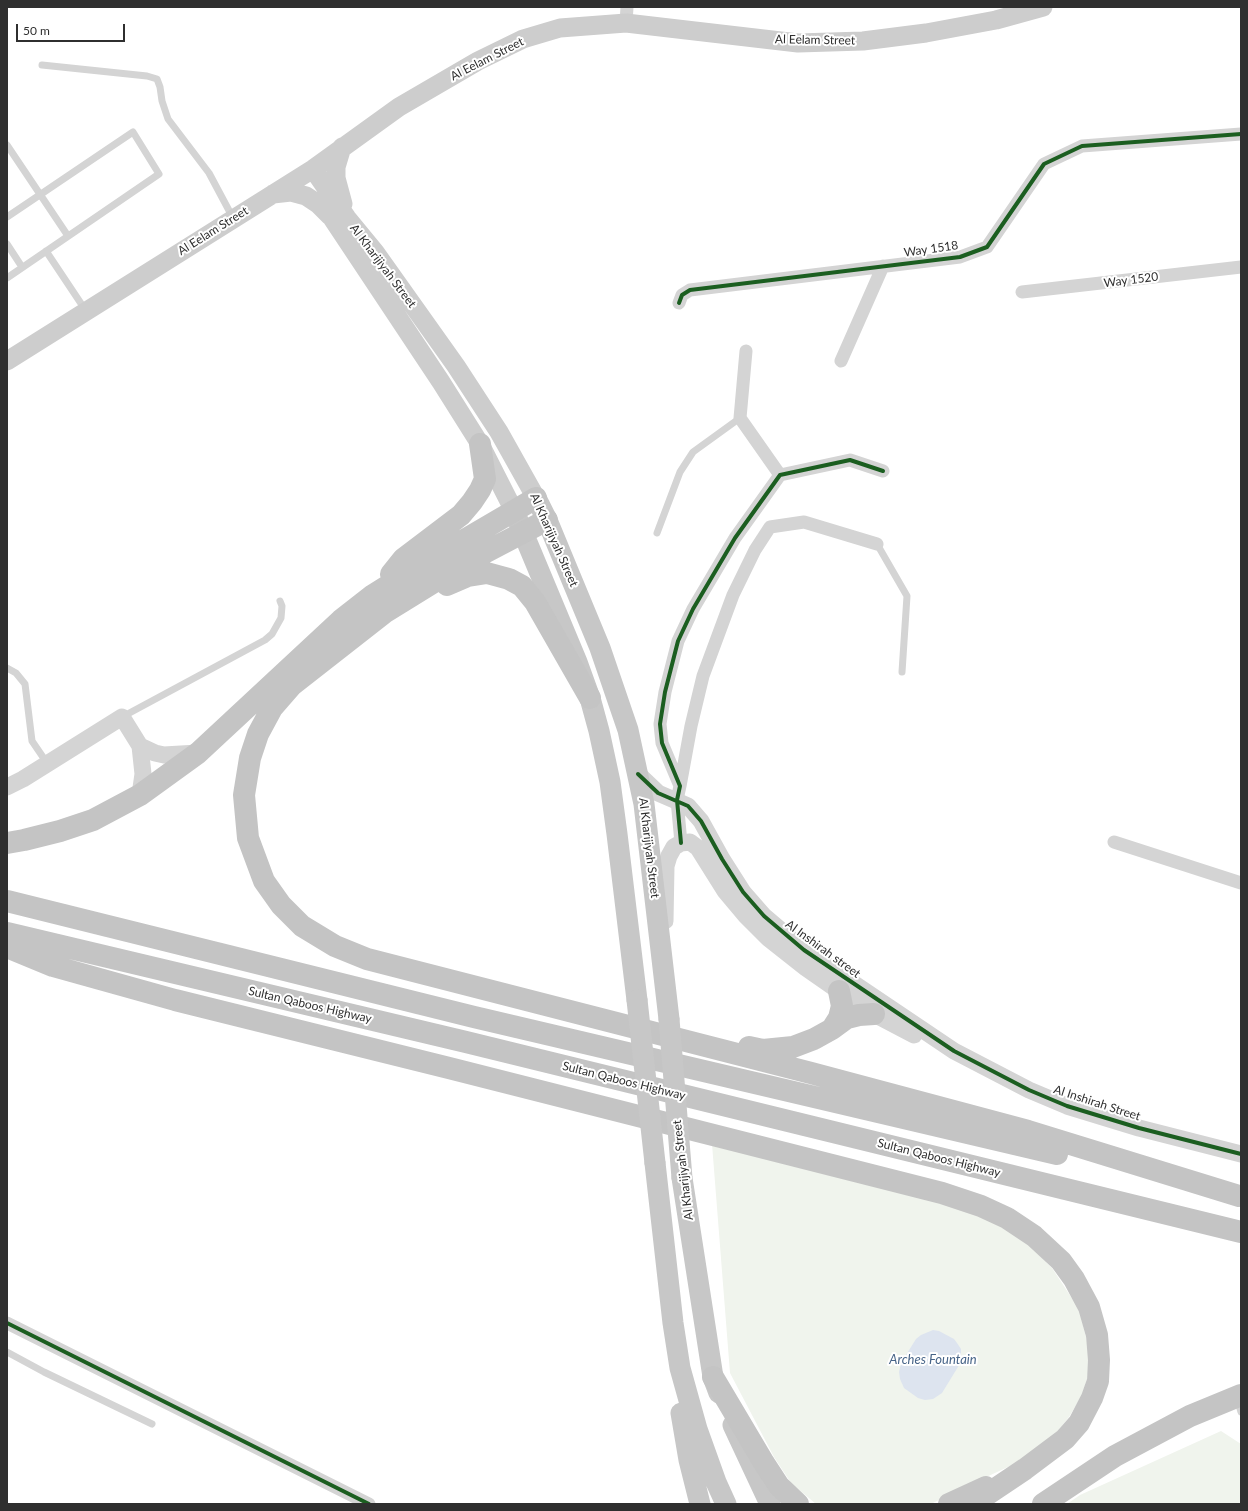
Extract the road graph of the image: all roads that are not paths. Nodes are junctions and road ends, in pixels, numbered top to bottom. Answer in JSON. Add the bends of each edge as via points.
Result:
{"nodes":[{"id":1,"x":1043,"y":7,"type":"edge"},
{"id":2,"x":626,"y":15,"type":"edge"},
{"id":3,"x":42,"y":66,"type":"dead end"},
{"id":4,"x":1241,"y":134,"type":"edge"},
{"id":5,"x":7,"y":145,"type":"edge"},
{"id":6,"x":342,"y":147,"type":"junction"},
{"id":7,"x":307,"y":172,"type":"junction"},
{"id":8,"x":272,"y":194,"type":"junction"},
{"id":9,"x":40,"y":195,"type":"junction"},
{"id":10,"x":7,"y":217,"type":"edge"},
{"id":11,"x":339,"y":217,"type":"junction"},
{"id":12,"x":233,"y":219,"type":"junction"},
{"id":13,"x":68,"y":236,"type":"junction"},
{"id":14,"x":7,"y":244,"type":"edge"},
{"id":15,"x":46,"y":251,"type":"junction"},
{"id":16,"x":883,"y":266,"type":"junction"},
{"id":17,"x":22,"y":267,"type":"junction"},
{"id":18,"x":1241,"y":267,"type":"edge"},
{"id":19,"x":7,"y":278,"type":"edge"},
{"id":20,"x":1022,"y":292,"type":"dead end"},
{"id":21,"x":679,"y":303,"type":"dead end"},
{"id":22,"x":86,"y":311,"type":"junction"},
{"id":23,"x":746,"y":351,"type":"dead end"},
{"id":24,"x":7,"y":361,"type":"edge"},
{"id":25,"x":841,"y":361,"type":"dead end"},
{"id":26,"x":740,"y":418,"type":"junction"},
{"id":27,"x":480,"y":444,"type":"junction"},
{"id":28,"x":883,"y":471,"type":"dead end"},
{"id":29,"x":780,"y":475,"type":"junction"},
{"id":30,"x":536,"y":498,"type":"junction"},
{"id":31,"x":514,"y":511,"type":"junction"},
{"id":32,"x":547,"y":520,"type":"junction"},
{"id":33,"x":523,"y":533,"type":"junction"},
{"id":34,"x":657,"y":533,"type":"dead end"},
{"id":35,"x":877,"y":544,"type":"joint"},
{"id":36,"x":280,"y":601,"type":"dead end"},
{"id":37,"x":379,"y":604,"type":"junction"},
{"id":38,"x":7,"y":668,"type":"edge"},
{"id":39,"x":902,"y":672,"type":"dead end"},
{"id":40,"x":590,"y":698,"type":"junction"},
{"id":41,"x":122,"y":717,"type":"junction"},
{"id":42,"x":140,"y":746,"type":"junction"},
{"id":43,"x":198,"y":753,"type":"junction"},
{"id":44,"x":47,"y":763,"type":"junction"},
{"id":45,"x":638,"y":774,"type":"junction"},
{"id":46,"x":7,"y":787,"type":"edge"},
{"id":47,"x":679,"y":793,"type":"junction"},
{"id":48,"x":140,"y":795,"type":"junction"},
{"id":49,"x":1114,"y":842,"type":"dead end"},
{"id":50,"x":7,"y":843,"type":"edge"},
{"id":51,"x":681,"y":843,"type":"junction"},
{"id":52,"x":1241,"y":883,"type":"edge"},
{"id":53,"x":7,"y":901,"type":"edge"},
{"id":54,"x":7,"y":933,"type":"edge"},
{"id":55,"x":7,"y":948,"type":"edge"},
{"id":56,"x":665,"y":985,"type":"junction"},
{"id":57,"x":839,"y":991,"type":"junction"},
{"id":58,"x":874,"y":1014,"type":"junction"},
{"id":59,"x":920,"y":1027,"type":"junction"},
{"id":60,"x":633,"y":1028,"type":"junction"},
{"id":61,"x":832,"y":1028,"type":"junction"},
{"id":62,"x":954,"y":1051,"type":"junction"},
{"id":63,"x":1241,"y":1154,"type":"edge"},
{"id":64,"x":1240,"y":1197,"type":"edge"},
{"id":65,"x":1241,"y":1232,"type":"edge"},
{"id":66,"x":7,"y":1323,"type":"edge"},
{"id":67,"x":7,"y":1352,"type":"edge"},
{"id":68,"x":680,"y":1368,"type":"junction"},
{"id":69,"x":713,"y":1377,"type":"junction"},
{"id":70,"x":1239,"y":1402,"type":"edge"},
{"id":71,"x":152,"y":1424,"type":"dead end"},
{"id":72,"x":1025,"y":1469,"type":"junction"},
{"id":73,"x":369,"y":1504,"type":"edge"},
{"id":74,"x":700,"y":1504,"type":"edge"},
{"id":75,"x":726,"y":1504,"type":"edge"},
{"id":76,"x":770,"y":1504,"type":"edge"},
{"id":77,"x":798,"y":1504,"type":"edge"},
{"id":78,"x":949,"y":1504,"type":"edge"},
{"id":79,"x":973,"y":1504,"type":"edge"},
{"id":80,"x":1043,"y":1504,"type":"edge"}],
"edges":[{"from":1,"to":2,"type":"main road","name":"Al Eelam Street","via":[[996,20],[926,33],[863,41],[798,43]]},
{"from":2,"to":6,"type":"main road","name":"Al Eelam Street","via":[[560,28],[523,39],[478,61],[412,100]]},
{"from":3,"to":12,"type":"lane","via":[[147,76],[157,80],[168,119],[209,173]]},
{"from":4,"to":16,"type":"street","name":"Way 1518","via":[[1082,146],[1044,164],[987,247],[960,257]]},
{"from":5,"to":9,"type":"lane"},
{"from":6,"to":7,"type":"main road","name":"Al Eelam Street"},
{"from":6,"to":11,"type":"main road","via":[[336,167]]},
{"from":7,"to":8,"type":"main road","name":"Al Eelam Street"},
{"from":7,"to":11,"type":"main road","name":"Al Kharijiyah Street"},
{"from":8,"to":11,"type":"main road","via":[[291,192],[306,196]]},
{"from":8,"to":12,"type":"main road","name":"Al Eelam Street"},
{"from":9,"to":10,"type":"lane"},
{"from":9,"to":13,"type":"lane"},
{"from":9,"to":13,"type":"lane","via":[[133,132],[159,174]]},
{"from":11,"to":27,"type":"main road","name":"Al Kharijiyah Street"},
{"from":11,"to":30,"type":"main road","name":"Al Kharijiyah Street","via":[[375,252],[456,366],[499,432]]},
{"from":12,"to":22,"type":"main road","name":"Al Eelam Street"},
{"from":13,"to":15,"type":"lane"},
{"from":14,"to":17,"type":"lane"},
{"from":15,"to":17,"type":"lane"},
{"from":15,"to":22,"type":"lane"},
{"from":16,"to":21,"type":"street","name":"Way 1518","via":[[690,290],[682,295]]},
{"from":16,"to":25,"type":"street"},
{"from":17,"to":19,"type":"lane"},
{"from":18,"to":20,"type":"street","name":"Way 1520"},
{"from":22,"to":24,"type":"main road","name":"Al Eelam Street"},
{"from":23,"to":26,"type":"street"},
{"from":26,"to":29,"type":"street"},
{"from":26,"to":34,"type":"lane","via":[[693,452],[680,472]]},
{"from":27,"to":31,"type":"main road","name":"Al Kharijiyah Street"},
{"from":27,"to":37,"type":"highway","via":[[485,479],[480,490],[461,514],[403,559]]},
{"from":28,"to":29,"type":"street","via":[[850,460]]},
{"from":29,"to":47,"type":"street","via":[[736,538],[693,609],[678,641],[660,724],[662,743]]},
{"from":30,"to":31,"type":"highway"},
{"from":30,"to":32,"type":"main road","name":"Al Kharijiyah Street"},
{"from":31,"to":33,"type":"main road","name":"Al Kharijiyah Street"},
{"from":31,"to":37,"type":"highway","via":[[408,573]]},
{"from":32,"to":33,"type":"highway"},
{"from":32,"to":45,"type":"main road","name":"Al Kharijiyah Street","via":[[600,648],[628,730]]},
{"from":33,"to":37,"type":"highway"},
{"from":33,"to":40,"type":"main road","name":"Al Kharijiyah Street"},
{"from":35,"to":39,"type":"lane","via":[[907,596]]},
{"from":35,"to":47,"type":"street","via":[[804,522],[770,527],[755,550],[733,595],[703,676]]},
{"from":36,"to":41,"type":"lane","via":[[281,618],[272,634],[265,640]]},
{"from":37,"to":40,"type":"highway","via":[[468,576],[487,573],[509,579],[522,586],[535,602]]},
{"from":37,"to":43,"type":"highway","via":[[340,620]]},
{"from":37,"to":60,"type":"highway","via":[[292,685],[272,708],[258,734],[250,758],[244,795],[248,838],[264,881],[281,905],[302,926],[335,946],[374,961]]},
{"from":38,"to":44,"type":"lane","via":[[16,673],[25,684],[32,741]]},
{"from":40,"to":68,"type":"main road","name":"Al Kharijiyah Street","bridge":true,"via":[[610,782]]},
{"from":41,"to":42,"type":"street"},
{"from":41,"to":44,"type":"street"},
{"from":42,"to":43,"type":"street","via":[[164,755]]},
{"from":42,"to":48,"type":"street","via":[[143,774]]},
{"from":43,"to":48,"type":"highway"},
{"from":44,"to":46,"type":"street"},
{"from":45,"to":47,"type":"street","name":"Al Inshirah street","via":[[658,793]]},
{"from":45,"to":56,"type":"main road","name":"Al Kharijiyah Street","via":[[644,804]]},
{"from":47,"to":51,"type":"street"},
{"from":47,"to":59,"type":"street","name":"Al Inshirah street","via":[[702,820],[722,860],[743,892],[764,916],[804,950]]},
{"from":48,"to":50,"type":"highway","via":[[93,820],[60,831]]},
{"from":49,"to":52,"type":"street"},
{"from":51,"to":56,"type":"street","via":[[674,847],[666,866]]},
{"from":51,"to":57,"type":"street","name":"Al Inshirah street","via":[[690,842],[698,848],[725,891],[768,938]]},
{"from":53,"to":64,"type":"highway","via":[[474,1017]]},
{"from":54,"to":65,"type":"highway","name":"Sultan Qaboos Highway","via":[[466,1042]]},
{"from":55,"to":72,"type":"highway","via":[[53,966],[175,1000],[934,1191],[981,1206],[1007,1218],[1034,1236],[1061,1261],[1074,1279],[1090,1306],[1099,1360],[1098,1381],[1079,1423],[1065,1439]]},
{"from":56,"to":69,"type":"main road","name":"Al Kharijiyah Street","bridge":true,"via":[[682,1178]]},
{"from":57,"to":58,"type":"street","name":"Al Inshirah street"},
{"from":57,"to":61,"type":"highway","via":[[842,1006],[839,1018]]},
{"from":58,"to":59,"type":"street","via":[[891,1016]]},
{"from":58,"to":61,"type":"highway","via":[[859,1014]]},
{"from":58,"to":62,"type":"street","name":"Al Inshirah street","via":[[912,1034]]},
{"from":59,"to":62,"type":"street","name":"Al Inshirah street"},
{"from":60,"to":61,"type":"highway","via":[[695,1036],[764,1050],[793,1047],[814,1040]]},
{"from":60,"to":64,"type":"highway","via":[[1028,1131]]},
{"from":62,"to":63,"type":"street","name":"Al Inshirah Street","via":[[1010,1081],[1067,1106],[1124,1124]]},
{"from":66,"to":73,"type":"street"},
{"from":67,"to":71,"type":"lane"},
{"from":68,"to":74,"type":"main road","via":[[681,1420]]},
{"from":68,"to":75,"type":"main road","name":"Al Kharijiyah Street","via":[[697,1429]]},
{"from":69,"to":76,"type":"main road","name":"Al Kharijiyah Street","via":[[739,1441]]},
{"from":69,"to":77,"type":"highway","via":[[779,1486]]},
{"from":70,"to":80,"type":"highway","via":[[1190,1416],[1115,1456]]},
{"from":72,"to":78,"type":"highway"},
{"from":72,"to":79,"type":"highway"}]}
